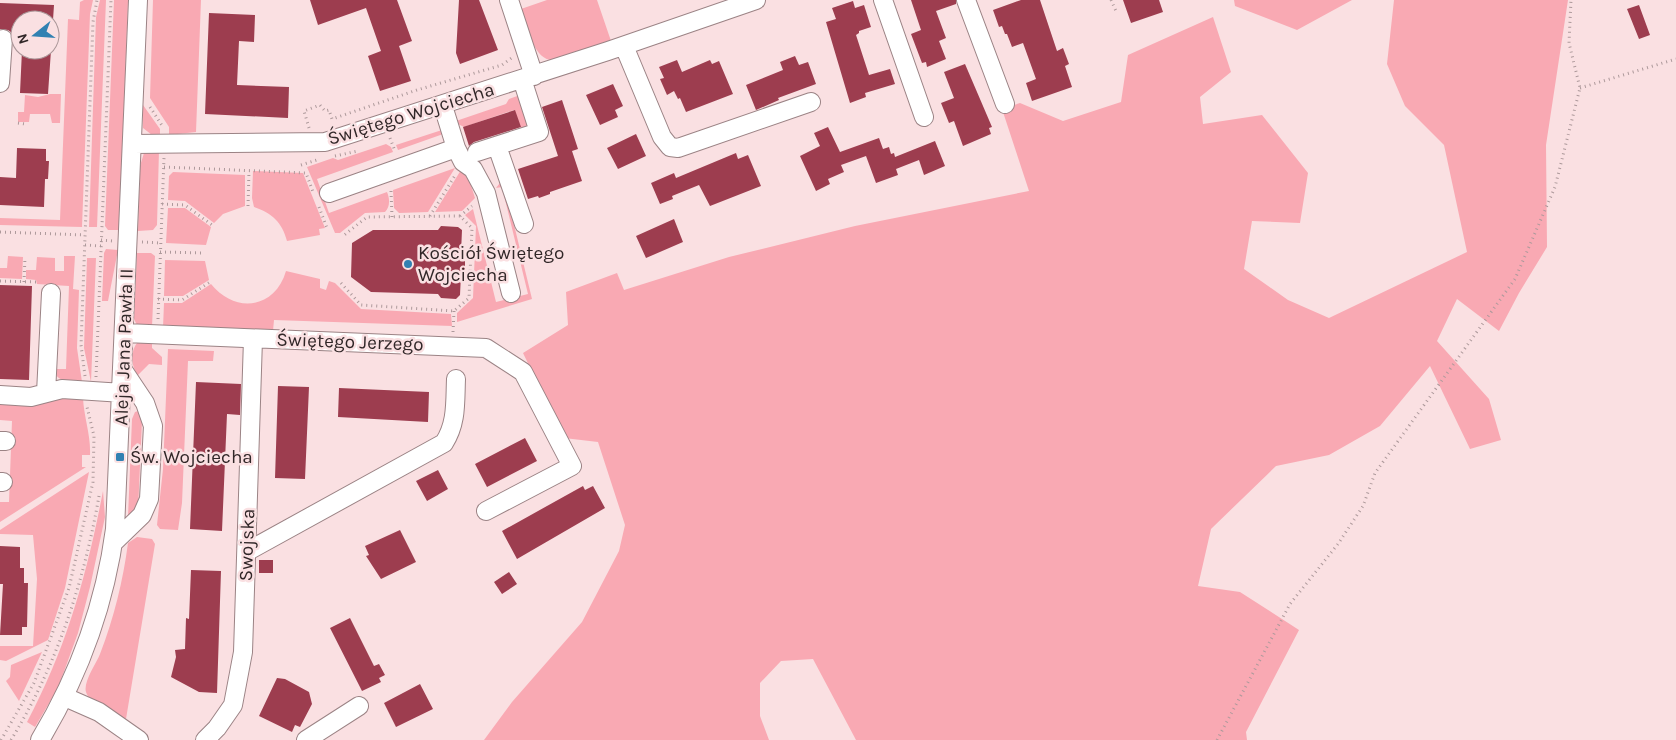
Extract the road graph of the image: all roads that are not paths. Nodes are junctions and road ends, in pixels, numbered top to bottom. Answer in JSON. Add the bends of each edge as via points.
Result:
{"nodes":[{"id":1,"x":138,"y":0,"type":"edge"},
{"id":2,"x":509,"y":0,"type":"edge"},
{"id":3,"x":756,"y":0,"type":"edge"},
{"id":4,"x":882,"y":0,"type":"edge"},
{"id":5,"x":966,"y":0,"type":"edge"},
{"id":6,"x":4,"y":39,"type":"dead end"},
{"id":7,"x":624,"y":46,"type":"junction"},
{"id":8,"x":528,"y":77,"type":"junction"},
{"id":9,"x":0,"y":83,"type":"edge"},
{"id":10,"x":811,"y":102,"type":"dead end"},
{"id":11,"x":1005,"y":104,"type":"dead end"},
{"id":12,"x":443,"y":106,"type":"junction"},
{"id":13,"x":924,"y":117,"type":"dead end"},
{"id":14,"x":133,"y":144,"type":"junction"},
{"id":15,"x":497,"y":146,"type":"junction"},
{"id":16,"x":466,"y":154,"type":"junction"},
{"id":17,"x":320,"y":196,"type":"road end"},
{"id":18,"x":524,"y":224,"type":"dead end"},
{"id":19,"x":51,"y":293,"type":"road end"},
{"id":20,"x":511,"y":293,"type":"dead end"},
{"id":21,"x":125,"y":333,"type":"junction"},
{"id":22,"x":253,"y":340,"type":"junction"},
{"id":23,"x":123,"y":370,"type":"junction"},
{"id":24,"x":456,"y":379,"type":"dead end"},
{"id":25,"x":46,"y":393,"type":"junction"},
{"id":26,"x":123,"y":393,"type":"junction"},
{"id":27,"x":0,"y":395,"type":"edge"},
{"id":28,"x":486,"y":511,"type":"dead end"},
{"id":29,"x":113,"y":543,"type":"junction"},
{"id":30,"x":248,"y":552,"type":"junction"},
{"id":31,"x":66,"y":697,"type":"junction"},
{"id":32,"x":359,"y":706,"type":"dead end"},
{"id":33,"x":40,"y":740,"type":"edge"},
{"id":34,"x":139,"y":740,"type":"edge"},
{"id":35,"x":205,"y":740,"type":"edge"},
{"id":36,"x":306,"y":740,"type":"edge"}],
"edges":[{"from":1,"to":14,"type":"street","name":"Aleja Jana Pawła II"},
{"from":2,"to":8,"type":"street"},
{"from":3,"to":7,"type":"street","name":"Świętego Wojciecha"},
{"from":4,"to":13,"type":"street"},
{"from":5,"to":11,"type":"street"},
{"from":6,"to":9,"type":"street"},
{"from":7,"to":8,"type":"street","name":"Świętego Wojciecha"},
{"from":7,"to":10,"type":"street","via":[[662,137],[670,147],[678,148]]},
{"from":8,"to":12,"type":"street","name":"Świętego Wojciecha"},
{"from":8,"to":15,"type":"street","via":[[538,132]]},
{"from":12,"to":14,"type":"street","name":"Świętego Wojciecha","via":[[350,136],[313,143]]},
{"from":12,"to":16,"type":"street"},
{"from":14,"to":21,"type":"street","name":"Aleja Jana Pawła II"},
{"from":15,"to":16,"type":"street"},
{"from":15,"to":18,"type":"street"},
{"from":16,"to":17,"type":"street"},
{"from":16,"to":20,"type":"street","via":[[486,193]]},
{"from":19,"to":25,"type":"street"},
{"from":21,"to":22,"type":"street","name":"Świętego Jerzego"},
{"from":21,"to":23,"type":"street","name":"Aleja Jana Pawła II"},
{"from":22,"to":28,"type":"street","name":"Świętego Jerzego","via":[[486,348],[523,372],[572,466]]},
{"from":22,"to":30,"type":"street","name":"Swojska"},
{"from":23,"to":26,"type":"street","name":"Aleja Jana Pawła II"},
{"from":23,"to":29,"type":"street","via":[[145,403],[153,426],[149,499],[142,515]]},
{"from":24,"to":30,"type":"street","via":[[455,418],[444,443]]},
{"from":25,"to":26,"type":"street","via":[[62,389]]},
{"from":25,"to":27,"type":"street","via":[[31,397]]},
{"from":26,"to":29,"type":"street","name":"Aleja Jana Pawła II"},
{"from":29,"to":31,"type":"street","name":"Aleja Jana Pawła II","via":[[100,605]]},
{"from":30,"to":35,"type":"street","name":"Swojska","via":[[243,652],[238,684],[233,705]]},
{"from":31,"to":33,"type":"street","name":"Aleja Jana Pawła II"},
{"from":31,"to":34,"type":"street","via":[[99,712]]},
{"from":32,"to":36,"type":"street"}]}
